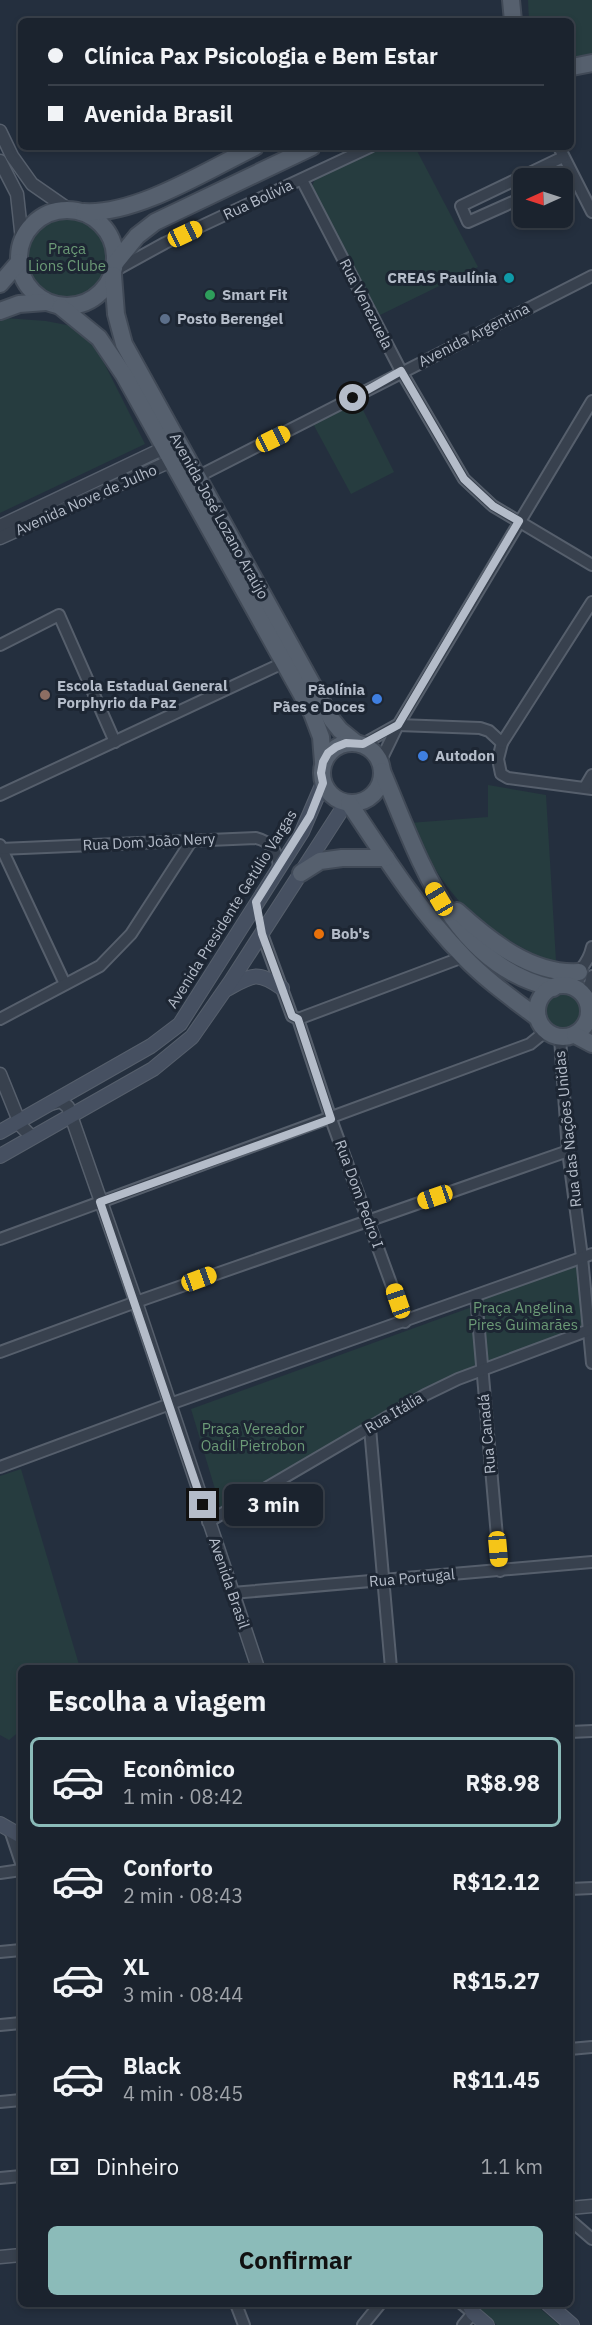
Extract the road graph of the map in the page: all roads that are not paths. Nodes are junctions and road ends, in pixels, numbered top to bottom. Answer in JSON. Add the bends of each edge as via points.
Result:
{"nodes":[{"id":1,"x":511,"y":2,"type":"edge"},
{"id":2,"x":503,"y":18,"type":"edge"},
{"id":3,"x":513,"y":18,"type":"edge"},
{"id":4,"x":0,"y":131,"type":"edge"},
{"id":5,"x":249,"y":150,"type":"edge"},
{"id":6,"x":364,"y":150,"type":"edge"},
{"id":7,"x":561,"y":152,"type":"edge"},
{"id":8,"x":293,"y":153,"type":"edge"},
{"id":9,"x":0,"y":161,"type":"edge"},
{"id":10,"x":546,"y":168,"type":"edge"},
{"id":11,"x":302,"y":180,"type":"junction"},
{"id":12,"x":513,"y":185,"type":"edge"},
{"id":13,"x":513,"y":202,"type":"edge"},
{"id":14,"x":76,"y":211,"type":"junction"},
{"id":15,"x":592,"y":212,"type":"edge"},
{"id":16,"x":22,"y":240,"type":"junction"},
{"id":17,"x":19,"y":262,"type":"junction"},
{"id":18,"x":114,"y":269,"type":"junction"},
{"id":19,"x":592,"y":276,"type":"edge"},
{"id":20,"x":0,"y":284,"type":"edge"},
{"id":21,"x":54,"y":304,"type":"junction"},
{"id":22,"x":0,"y":311,"type":"edge"},
{"id":23,"x":401,"y":371,"type":"junction"},
{"id":24,"x":592,"y":401,"type":"edge"},
{"id":25,"x":168,"y":454,"type":"junction"},
{"id":26,"x":197,"y":477,"type":"junction"},
{"id":27,"x":519,"y":521,"type":"junction"},
{"id":28,"x":4,"y":530,"type":"edge"},
{"id":29,"x":592,"y":565,"type":"edge"},
{"id":30,"x":592,"y":602,"type":"edge"},
{"id":31,"x":0,"y":645,"type":"edge"},
{"id":32,"x":283,"y":663,"type":"junction"},
{"id":33,"x":398,"y":725,"type":"junction"},
{"id":34,"x":115,"y":742,"type":"junction"},
{"id":35,"x":359,"y":743,"type":"junction"},
{"id":36,"x":502,"y":743,"type":"junction"},
{"id":37,"x":323,"y":762,"type":"junction"},
{"id":38,"x":381,"y":767,"type":"junction"},
{"id":39,"x":592,"y":775,"type":"edge"},
{"id":40,"x":323,"y":783,"type":"junction"},
{"id":41,"x":588,"y":788,"type":"edge"},
{"id":42,"x":0,"y":795,"type":"edge"},
{"id":43,"x":348,"y":803,"type":"junction"},
{"id":44,"x":192,"y":840,"type":"junction"},
{"id":45,"x":1,"y":848,"type":"edge"},
{"id":46,"x":386,"y":858,"type":"junction"},
{"id":47,"x":279,"y":868,"type":"junction"},
{"id":48,"x":301,"y":873,"type":"junction"},
{"id":49,"x":433,"y":889,"type":"junction"},
{"id":50,"x":258,"y":900,"type":"junction"},
{"id":51,"x":276,"y":913,"type":"junction"},
{"id":52,"x":262,"y":934,"type":"junction"},
{"id":53,"x":463,"y":957,"type":"junction"},
{"id":54,"x":589,"y":979,"type":"edge"},
{"id":55,"x":65,"y":984,"type":"junction"},
{"id":56,"x":556,"y":986,"type":"junction"},
{"id":57,"x":282,"y":988,"type":"junction"},
{"id":58,"x":225,"y":990,"type":"junction"},
{"id":59,"x":0,"y":1019,"type":"edge"},
{"id":60,"x":298,"y":1019,"type":"junction"},
{"id":61,"x":555,"y":1030,"type":"junction"},
{"id":62,"x":592,"y":1044,"type":"edge"},
{"id":63,"x":144,"y":1050,"type":"junction"},
{"id":64,"x":153,"y":1069,"type":"junction"},
{"id":65,"x":0,"y":1074,"type":"edge"},
{"id":66,"x":50,"y":1104,"type":"junction"},
{"id":67,"x":71,"y":1115,"type":"junction"},
{"id":68,"x":331,"y":1119,"type":"junction"},
{"id":69,"x":19,"y":1122,"type":"junction"},
{"id":70,"x":0,"y":1132,"type":"edge"},
{"id":71,"x":32,"y":1137,"type":"junction"},
{"id":72,"x":568,"y":1150,"type":"junction"},
{"id":73,"x":0,"y":1156,"type":"edge"},
{"id":74,"x":100,"y":1202,"type":"junction"},
{"id":75,"x":369,"y":1220,"type":"junction"},
{"id":76,"x":0,"y":1239,"type":"edge"},
{"id":77,"x":587,"y":1255,"type":"edge"},
{"id":78,"x":476,"y":1296,"type":"junction"},
{"id":79,"x":136,"y":1302,"type":"junction"},
{"id":80,"x":405,"y":1322,"type":"junction"},
{"id":81,"x":591,"y":1329,"type":"edge"},
{"id":82,"x":0,"y":1352,"type":"edge"},
{"id":83,"x":592,"y":1363,"type":"edge"},
{"id":84,"x":481,"y":1371,"type":"junction"},
{"id":85,"x":170,"y":1404,"type":"junction"},
{"id":86,"x":370,"y":1428,"type":"junction"},
{"id":87,"x":0,"y":1467,"type":"edge"},
{"id":88,"x":208,"y":1522,"type":"junction"},
{"id":89,"x":592,"y":1562,"type":"edge"},
{"id":90,"x":500,"y":1571,"type":"junction"},
{"id":91,"x":383,"y":1580,"type":"junction"},
{"id":92,"x":232,"y":1593,"type":"junction"},
{"id":93,"x":257,"y":1665,"type":"edge"},
{"id":94,"x":391,"y":1665,"type":"edge"},
{"id":95,"x":592,"y":1731,"type":"edge"},
{"id":96,"x":573,"y":1732,"type":"edge"},
{"id":97,"x":10,"y":1830,"type":"edge"},
{"id":98,"x":18,"y":1854,"type":"edge"},
{"id":99,"x":18,"y":1871,"type":"edge"},
{"id":100,"x":0,"y":1874,"type":"edge"},
{"id":101,"x":592,"y":1888,"type":"edge"},
{"id":102,"x":573,"y":1889,"type":"edge"},
{"id":103,"x":18,"y":1950,"type":"edge"},
{"id":104,"x":0,"y":1952,"type":"edge"},
{"id":105,"x":18,"y":2023,"type":"edge"},
{"id":106,"x":0,"y":2025,"type":"edge"},
{"id":107,"x":592,"y":2047,"type":"edge"},
{"id":108,"x":573,"y":2049,"type":"edge"},
{"id":109,"x":18,"y":2100,"type":"edge"},
{"id":110,"x":0,"y":2102,"type":"edge"},
{"id":111,"x":18,"y":2176,"type":"edge"},
{"id":112,"x":0,"y":2178,"type":"edge"},
{"id":113,"x":592,"y":2206,"type":"edge"},
{"id":114,"x":573,"y":2208,"type":"edge"},
{"id":115,"x":573,"y":2223,"type":"edge"},
{"id":116,"x":592,"y":2240,"type":"edge"},
{"id":117,"x":18,"y":2255,"type":"edge"},
{"id":118,"x":0,"y":2257,"type":"edge"},
{"id":119,"x":237,"y":2307,"type":"edge"},
{"id":120,"x":378,"y":2307,"type":"edge"},
{"id":121,"x":468,"y":2307,"type":"edge"},
{"id":122,"x":551,"y":2307,"type":"edge"},
{"id":123,"x":244,"y":2325,"type":"edge"},
{"id":124,"x":363,"y":2325,"type":"edge"},
{"id":125,"x":463,"y":2325,"type":"edge"},
{"id":126,"x":487,"y":2325,"type":"edge"},
{"id":127,"x":572,"y":2325,"type":"edge"}],
"edges":[{"from":1,"to":2,"type":"main road"},
{"from":1,"to":3,"type":"main road"},
{"from":4,"to":14,"type":"street","via":[[32,184]]},
{"from":5,"to":14,"type":"main road","via":[[145,200],[113,210]]},
{"from":6,"to":11,"type":"street","name":"Rua Bolívia"},
{"from":7,"to":10,"type":"street"},
{"from":7,"to":15,"type":"street"},
{"from":8,"to":18,"type":"main road","via":[[155,222],[137,236]]},
{"from":9,"to":16,"type":"street","via":[[16,194]]},
{"from":11,"to":18,"type":"street","name":"Rua Bolívia"},
{"from":11,"to":23,"type":"street","name":"Rua Venezuela"},
{"from":12,"to":13,"type":"street","via":[[460,206],[468,222]]},
{"from":14,"to":16,"type":"main road","via":[[58,210],[40,218]]},
{"from":14,"to":18,"type":"main road","via":[[95,218],[111,237]]},
{"from":16,"to":17,"type":"main road"},
{"from":17,"to":20,"type":"main road"},
{"from":17,"to":21,"type":"main road","via":[[31,290]]},
{"from":18,"to":21,"type":"main road","via":[[98,296],[75,307]]},
{"from":18,"to":26,"type":"main road","name":"Avenida José Lozano Araújo","via":[[116,314],[124,344]]},
{"from":19,"to":23,"type":"street","name":"Avenida Argentina"},
{"from":21,"to":22,"type":"main road","via":[[19,304]]},
{"from":21,"to":25,"type":"main road","name":"Avenida José Lozano Araújo","via":[[99,338]]},
{"from":23,"to":26,"type":"street","name":"Avenida Argentina"},
{"from":23,"to":27,"type":"street","name":"Rua Venezuela","via":[[464,479],[493,506]]},
{"from":24,"to":27,"type":"street"},
{"from":25,"to":28,"type":"street","name":"Avenida Nove de Julho"},
{"from":25,"to":32,"type":"main road","name":"Avenida José Lozano Araújo"},
{"from":26,"to":35,"type":"main road","name":"Avenida José Lozano Araújo","via":[[332,720]]},
{"from":27,"to":29,"type":"street","name":"Rua Venezuela"},
{"from":27,"to":33,"type":"street"},
{"from":30,"to":36,"type":"street"},
{"from":31,"to":34,"type":"street","via":[[59,615]]},
{"from":32,"to":34,"type":"street"},
{"from":32,"to":37,"type":"main road","name":"Avenida José Lozano Araújo","via":[[318,726]]},
{"from":33,"to":35,"type":"street"},
{"from":33,"to":36,"type":"street","via":[[480,728]]},
{"from":33,"to":38,"type":"street"},
{"from":34,"to":42,"type":"street"},
{"from":35,"to":37,"type":"main road","via":[[336,747]]},
{"from":35,"to":38,"type":"main road","via":[[370,748]]},
{"from":36,"to":41,"type":"street","via":[[498,767],[508,778]]},
{"from":37,"to":40,"type":"main road"},
{"from":38,"to":43,"type":"main road","via":[[381,782],[376,791],[369,798]]},
{"from":38,"to":49,"type":"main road"},
{"from":39,"to":41,"type":"street"},
{"from":40,"to":43,"type":"main road","via":[[336,799]]},
{"from":40,"to":47,"type":"main road","name":"Avenida Presidente Getúlio Vargas","via":[[310,816]]},
{"from":43,"to":46,"type":"main road"},
{"from":43,"to":48,"type":"main road"},
{"from":44,"to":45,"type":"street","name":"Rua Dom João Nery"},
{"from":44,"to":47,"type":"street","name":"Rua Dom João Nery","via":[[264,840],[276,852]]},
{"from":44,"to":55,"type":"street","via":[[131,934],[100,966]]},
{"from":45,"to":55,"type":"street"},
{"from":46,"to":48,"type":"main road","via":[[320,861]]},
{"from":46,"to":53,"type":"main road"},
{"from":47,"to":50,"type":"main road","name":"Avenida Presidente Getúlio Vargas"},
{"from":48,"to":51,"type":"main road"},
{"from":49,"to":54,"type":"main road","via":[[485,934],[527,961]]},
{"from":49,"to":56,"type":"main road","via":[[458,926],[502,969],[535,984]]},
{"from":50,"to":51,"type":"main road"},
{"from":50,"to":52,"type":"main road"},
{"from":50,"to":63,"type":"main road","name":"Avenida Presidente Getúlio Vargas","via":[[180,1024]]},
{"from":51,"to":52,"type":"main road"},
{"from":52,"to":57,"type":"street","name":"Rua Dom Pedro I"},
{"from":52,"to":58,"type":"main road"},
{"from":53,"to":60,"type":"street"},
{"from":53,"to":61,"type":"main road"},
{"from":54,"to":56,"type":"main road","via":[[577,989]]},
{"from":54,"to":61,"type":"main road","via":[[589,1018],[581,1031]]},
{"from":55,"to":59,"type":"street"},
{"from":56,"to":61,"type":"main road","via":[[540,1000]]},
{"from":57,"to":58,"type":"main road","via":[[264,976],[252,975]]},
{"from":57,"to":60,"type":"street","name":"Rua Dom Pedro I","via":[[292,1016]]},
{"from":58,"to":64,"type":"main road","via":[[192,1037]]},
{"from":60,"to":68,"type":"street","name":"Rua Dom Pedro I"},
{"from":61,"to":62,"type":"main road"},
{"from":61,"to":68,"type":"street","via":[[530,1044]]},
{"from":61,"to":72,"type":"street","name":"Rua das Nações Unidas"},
{"from":63,"to":64,"type":"main road"},
{"from":63,"to":66,"type":"main road","name":"Avenida Presidente Getúlio Vargas"},
{"from":64,"to":67,"type":"main road"},
{"from":65,"to":69,"type":"street"},
{"from":66,"to":67,"type":"street","via":[[61,1101]]},
{"from":66,"to":69,"type":"main road","name":"Avenida Presidente Getúlio Vargas"},
{"from":67,"to":71,"type":"main road"},
{"from":67,"to":74,"type":"street","name":"Avenida Brasil"},
{"from":68,"to":74,"type":"street"},
{"from":68,"to":75,"type":"street","name":"Rua Dom Pedro I"},
{"from":69,"to":70,"type":"main road","name":"Avenida Presidente Getúlio Vargas"},
{"from":69,"to":71,"type":"street"},
{"from":71,"to":73,"type":"main road"},
{"from":72,"to":75,"type":"street"},
{"from":72,"to":77,"type":"street","name":"Rua das Nações Unidas"},
{"from":74,"to":76,"type":"street"},
{"from":74,"to":79,"type":"street","name":"Avenida Brasil"},
{"from":75,"to":79,"type":"street"},
{"from":75,"to":80,"type":"street","name":"Rua Dom Pedro I"},
{"from":77,"to":78,"type":"street"},
{"from":77,"to":81,"type":"street","name":"Rua das Nações Unidas"},
{"from":78,"to":80,"type":"street"},
{"from":78,"to":84,"type":"street","name":"Rua Canadá"},
{"from":79,"to":82,"type":"street"},
{"from":79,"to":85,"type":"street","name":"Avenida Brasil"},
{"from":80,"to":85,"type":"street"},
{"from":81,"to":83,"type":"street","name":"Rua das Nações Unidas"},
{"from":81,"to":84,"type":"street","name":"Rua Itália"},
{"from":84,"to":86,"type":"street","name":"Rua Itália","via":[[425,1395]]},
{"from":84,"to":90,"type":"street","name":"Rua Canadá"},
{"from":85,"to":87,"type":"street"},
{"from":85,"to":88,"type":"street","name":"Avenida Brasil"},
{"from":86,"to":88,"type":"street","name":"Rua Itália"},
{"from":86,"to":91,"type":"street"},
{"from":88,"to":92,"type":"street","name":"Avenida Brasil"},
{"from":89,"to":90,"type":"street","name":"Rua Portugal"},
{"from":90,"to":91,"type":"street","name":"Rua Portugal"},
{"from":91,"to":92,"type":"street","name":"Rua Portugal"},
{"from":91,"to":94,"type":"street"},
{"from":92,"to":93,"type":"street","name":"Avenida Brasil"},
{"from":95,"to":96,"type":"street"},
{"from":97,"to":98,"type":"street"},
{"from":99,"to":100,"type":"street"},
{"from":101,"to":102,"type":"street"},
{"from":103,"to":104,"type":"street"},
{"from":105,"to":106,"type":"street"},
{"from":107,"to":108,"type":"street"},
{"from":109,"to":110,"type":"street"},
{"from":111,"to":112,"type":"street"},
{"from":113,"to":114,"type":"street"},
{"from":115,"to":116,"type":"street"},
{"from":117,"to":118,"type":"street"},
{"from":119,"to":123,"type":"street"},
{"from":120,"to":124,"type":"street"},
{"from":121,"to":125,"type":"street"},
{"from":121,"to":126,"type":"main road"},
{"from":122,"to":127,"type":"main road"}]}
